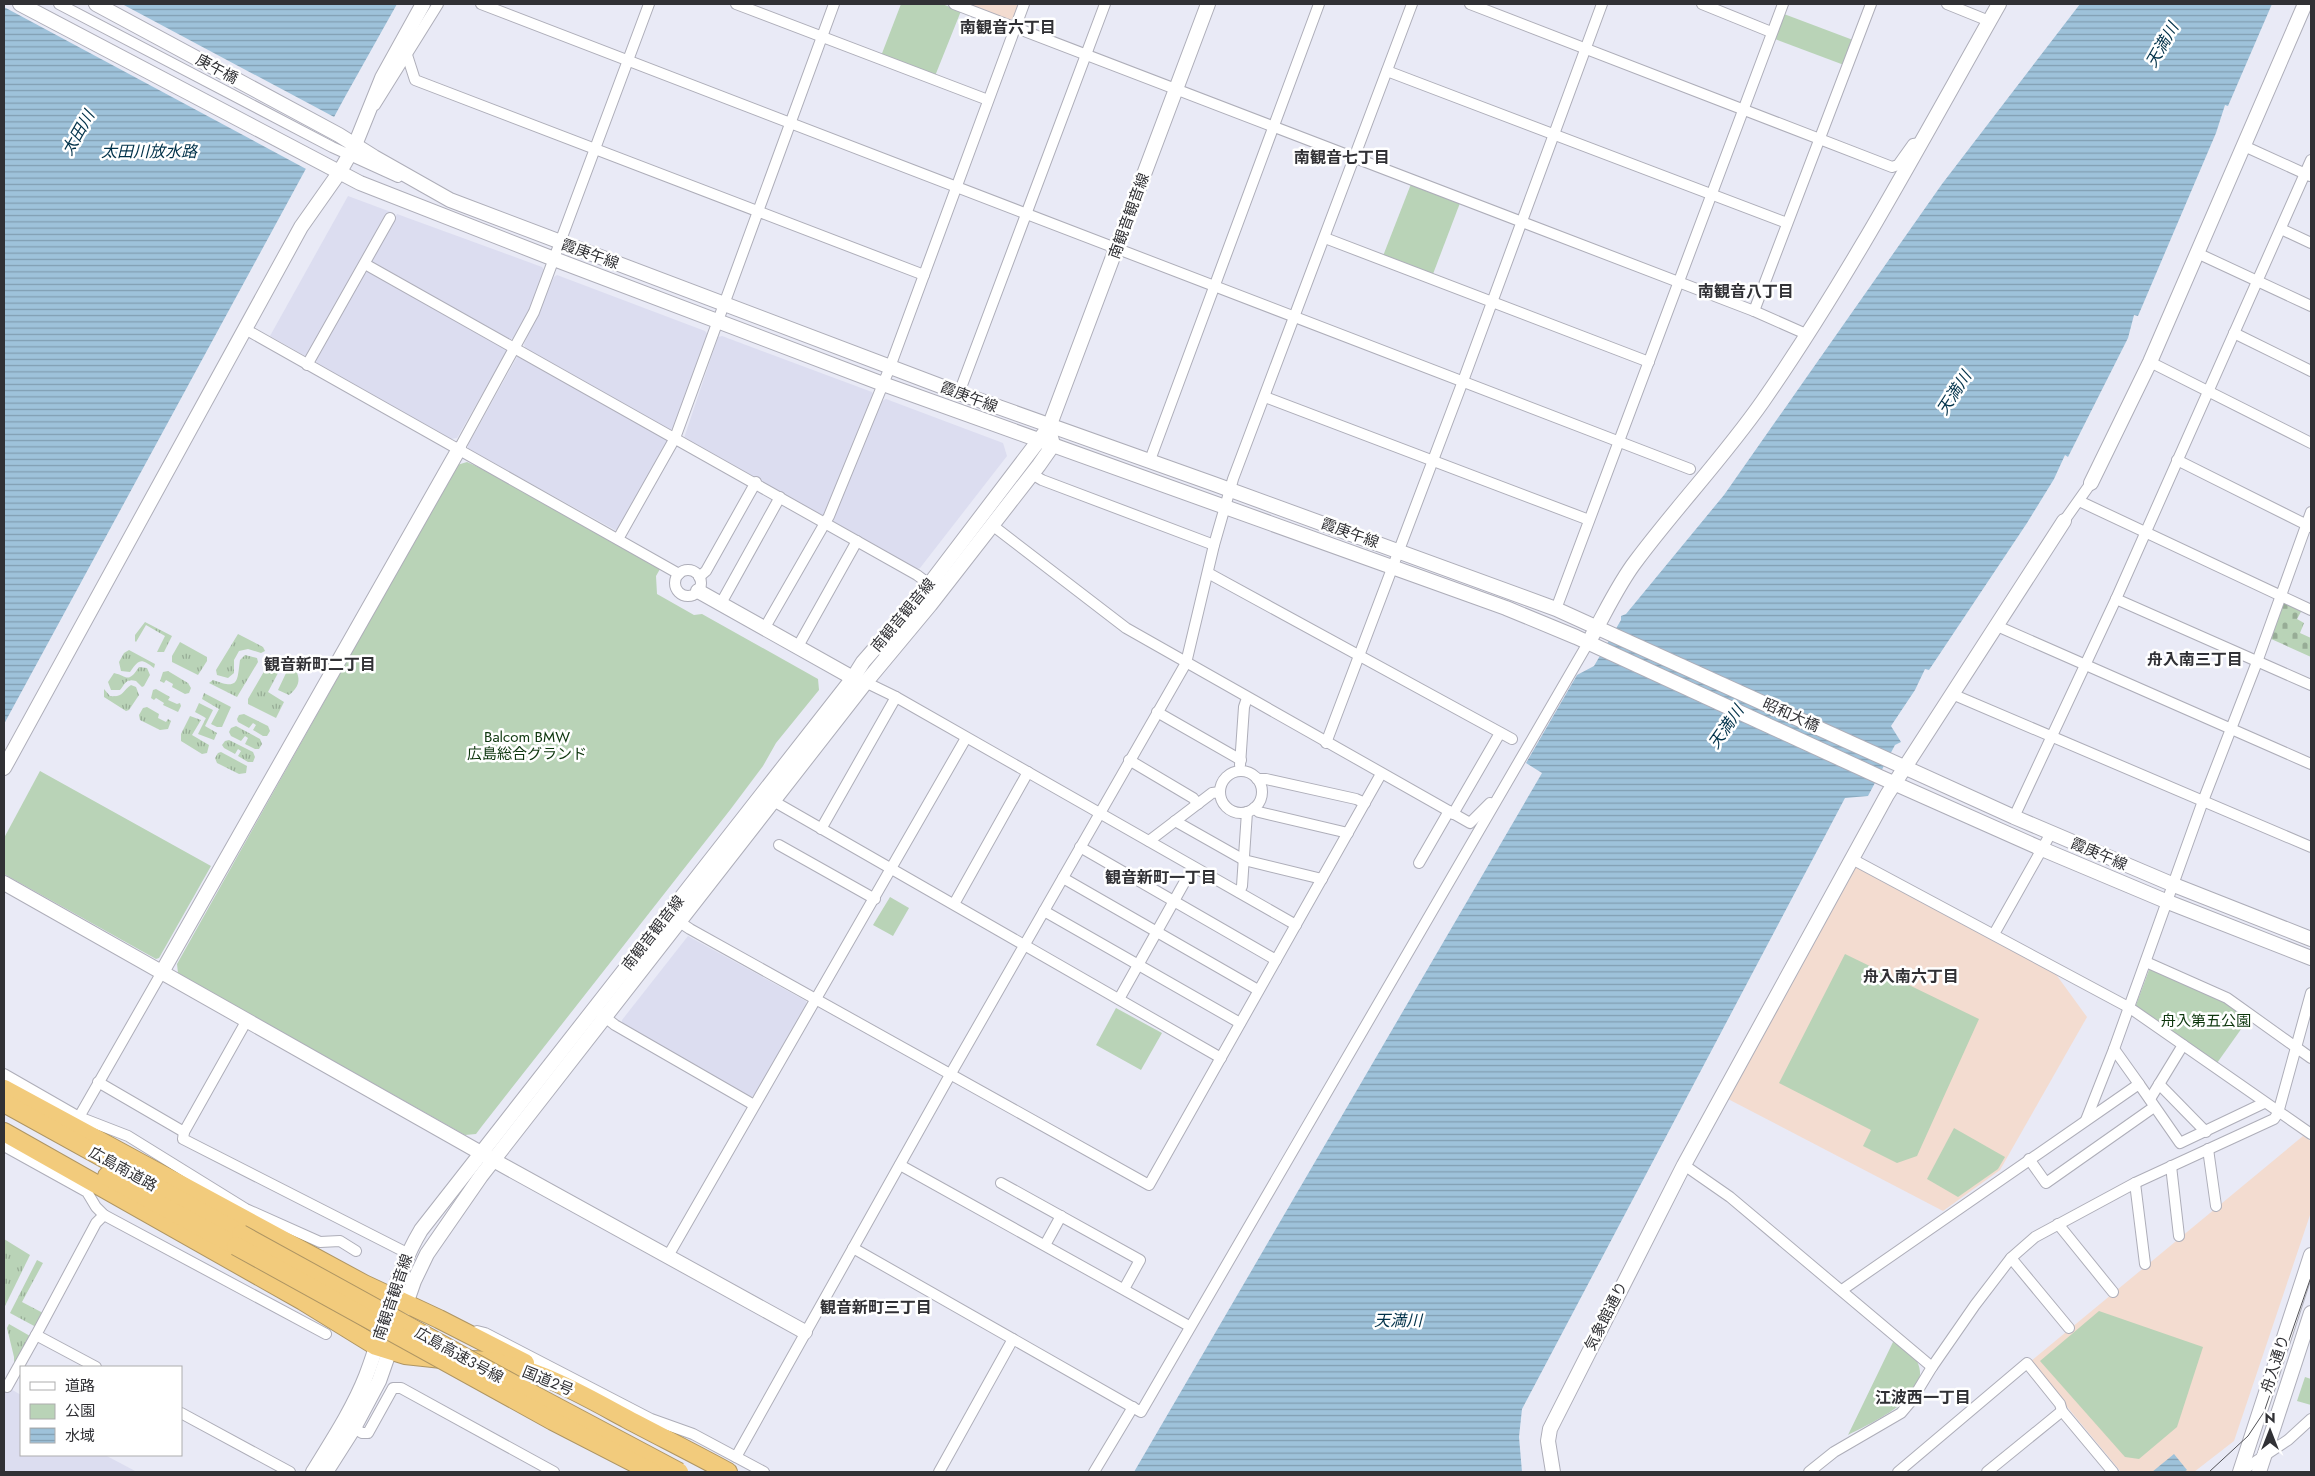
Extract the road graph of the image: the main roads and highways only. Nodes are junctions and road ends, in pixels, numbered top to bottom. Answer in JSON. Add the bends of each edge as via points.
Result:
{"nodes":[{"id":1,"x":4,"y":1089,"type":"edge"},
{"id":2,"x":4,"y":1104,"type":"edge"},
{"id":3,"x":4,"y":1120,"type":"edge"},
{"id":4,"x":4,"y":1132,"type":"edge"},
{"id":5,"x":238,"y":1240,"type":"junction"},
{"id":6,"x":587,"y":1398,"type":"junction"},
{"id":7,"x":732,"y":1465,"type":"edge"},
{"id":8,"x":652,"y":1472,"type":"edge"},
{"id":9,"x":679,"y":1472,"type":"edge"}],
"edges":[{"from":1,"to":6,"type":"highway","name":"国道2号","via":[[400,1301],[572,1387]]},
{"from":2,"to":5,"type":"highway","name":"広島南道路"},
{"from":3,"to":5,"type":"highway","name":"広島南道路"},
{"from":4,"to":6,"type":"highway","name":"国道2号","via":[[383,1348],[430,1359],[485,1360],[526,1371]]},
{"from":5,"to":8,"type":"highway","name":"広島高速3号線","bridge":true,"via":[[545,1416]]},
{"from":5,"to":9,"type":"highway","name":"広島高速3号線","bridge":true},
{"from":6,"to":7,"type":"highway","name":"国道2号"}]}
